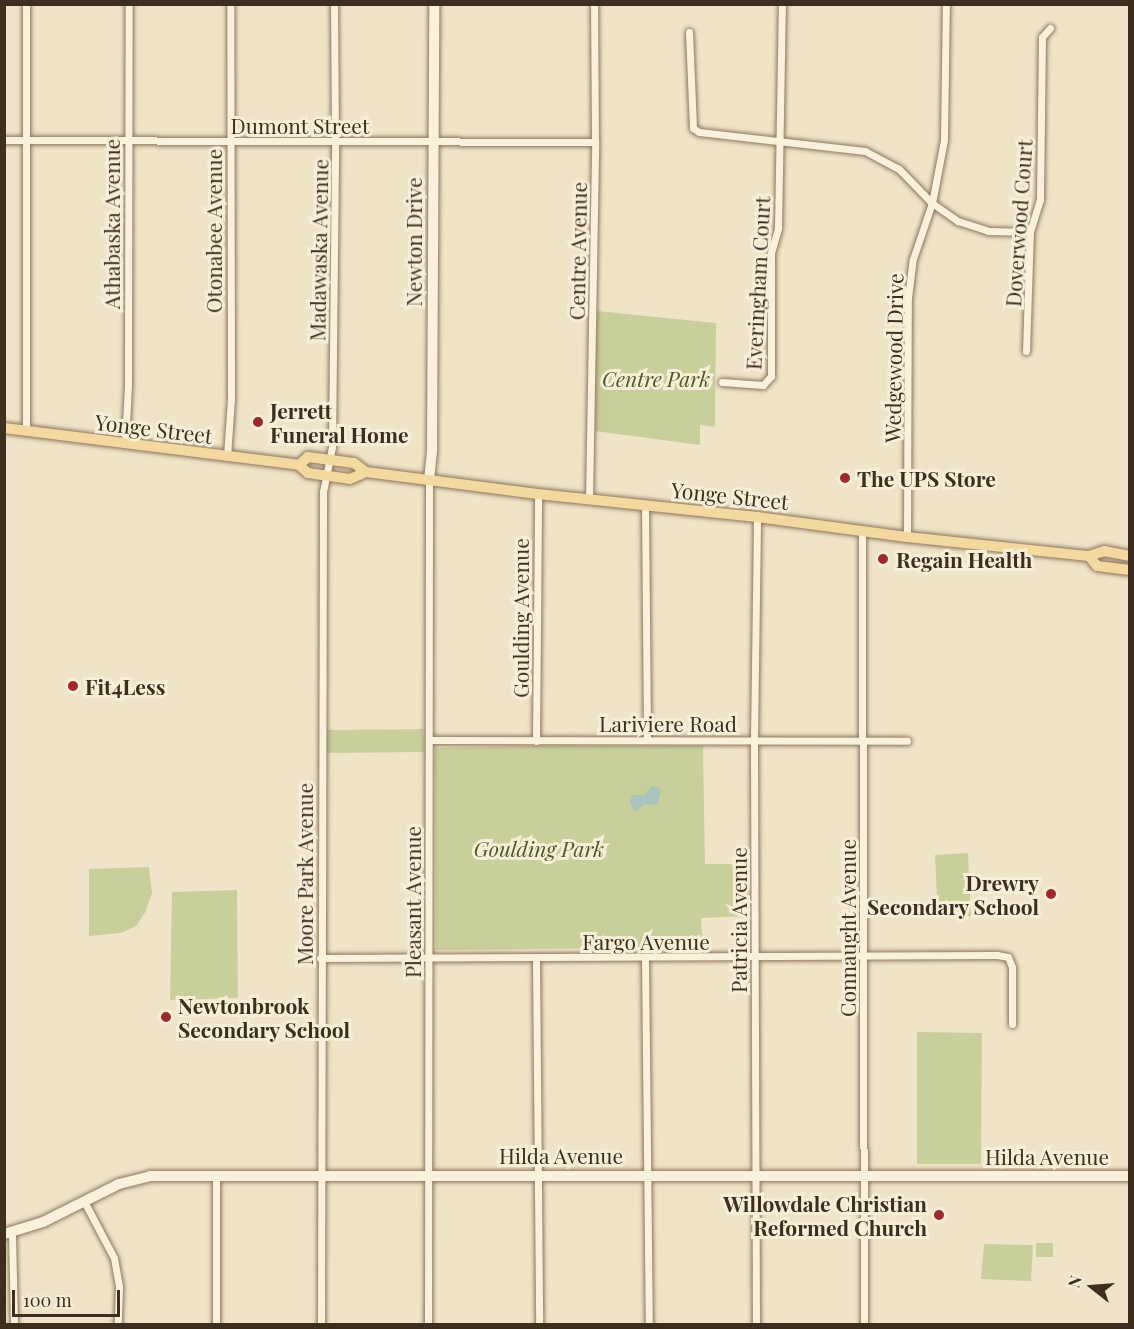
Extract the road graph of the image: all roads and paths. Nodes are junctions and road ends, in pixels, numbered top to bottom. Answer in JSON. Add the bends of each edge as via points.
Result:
{"nodes":[{"id":1,"x":26,"y":4,"type":"edge"},
{"id":2,"x":129,"y":4,"type":"edge"},
{"id":3,"x":230,"y":4,"type":"edge"},
{"id":4,"x":334,"y":4,"type":"edge"},
{"id":5,"x":434,"y":4,"type":"edge"},
{"id":6,"x":594,"y":4,"type":"edge"},
{"id":7,"x":782,"y":4,"type":"edge"},
{"id":8,"x":946,"y":4,"type":"edge"},
{"id":9,"x":1050,"y":28,"type":"dead end"},
{"id":10,"x":689,"y":32,"type":"dead end"},
{"id":11,"x":26,"y":140,"type":"junction"},
{"id":12,"x":128,"y":140,"type":"junction"},
{"id":13,"x":780,"y":140,"type":"junction"},
{"id":14,"x":4,"y":141,"type":"edge"},
{"id":15,"x":229,"y":141,"type":"junction"},
{"id":16,"x":433,"y":141,"type":"junction"},
{"id":17,"x":595,"y":142,"type":"junction"},
{"id":18,"x":335,"y":143,"type":"junction"},
{"id":19,"x":932,"y":202,"type":"junction"},
{"id":20,"x":1030,"y":232,"type":"junction"},
{"id":21,"x":1026,"y":351,"type":"dead end"},
{"id":22,"x":722,"y":382,"type":"dead end"},
{"id":23,"x":4,"y":428,"type":"edge"},
{"id":24,"x":26,"y":430,"type":"junction"},
{"id":25,"x":125,"y":443,"type":"junction"},
{"id":26,"x":227,"y":457,"type":"junction"},
{"id":27,"x":330,"y":460,"type":"junction"},
{"id":28,"x":299,"y":465,"type":"junction"},
{"id":29,"x":366,"y":472,"type":"junction"},
{"id":30,"x":327,"y":476,"type":"junction"},
{"id":31,"x":429,"y":480,"type":"junction"},
{"id":32,"x":538,"y":494,"type":"junction"},
{"id":33,"x":589,"y":499,"type":"junction"},
{"id":34,"x":645,"y":506,"type":"junction"},
{"id":35,"x":757,"y":517,"type":"junction"},
{"id":36,"x":862,"y":531,"type":"junction"},
{"id":37,"x":907,"y":537,"type":"junction"},
{"id":38,"x":1089,"y":556,"type":"junction"},
{"id":39,"x":1130,"y":556,"type":"edge"},
{"id":40,"x":1130,"y":570,"type":"edge"},
{"id":41,"x":754,"y":739,"type":"junction"},
{"id":42,"x":430,"y":740,"type":"junction"},
{"id":43,"x":647,"y":740,"type":"junction"},
{"id":44,"x":864,"y":740,"type":"junction"},
{"id":45,"x":536,"y":741,"type":"junction"},
{"id":46,"x":907,"y":741,"type":"dead end"},
{"id":47,"x":864,"y":954,"type":"junction"},
{"id":48,"x":320,"y":957,"type":"junction"},
{"id":49,"x":754,"y":957,"type":"junction"},
{"id":50,"x":428,"y":958,"type":"junction"},
{"id":51,"x":645,"y":958,"type":"junction"},
{"id":52,"x":536,"y":959,"type":"junction"},
{"id":53,"x":1012,"y":1024,"type":"dead end"},
{"id":54,"x":539,"y":1174,"type":"junction"},
{"id":55,"x":647,"y":1174,"type":"junction"},
{"id":56,"x":216,"y":1175,"type":"junction"},
{"id":57,"x":428,"y":1175,"type":"junction"},
{"id":58,"x":754,"y":1175,"type":"junction"},
{"id":59,"x":864,"y":1175,"type":"junction"},
{"id":60,"x":321,"y":1176,"type":"junction"},
{"id":61,"x":1130,"y":1176,"type":"edge"},
{"id":62,"x":85,"y":1203,"type":"junction"},
{"id":63,"x":8,"y":1234,"type":"edge"},
{"id":64,"x":14,"y":1324,"type":"edge"},
{"id":65,"x":118,"y":1324,"type":"edge"},
{"id":66,"x":216,"y":1324,"type":"edge"},
{"id":67,"x":321,"y":1324,"type":"edge"},
{"id":68,"x":428,"y":1324,"type":"edge"},
{"id":69,"x":539,"y":1324,"type":"edge"},
{"id":70,"x":649,"y":1324,"type":"edge"},
{"id":71,"x":756,"y":1324,"type":"edge"},
{"id":72,"x":864,"y":1324,"type":"edge"}],
"edges":[{"from":1,"to":11,"type":"street"},
{"from":2,"to":12,"type":"street","name":"Athabaska Avenue"},
{"from":3,"to":15,"type":"street","name":"Otonabee Avenue"},
{"from":4,"to":18,"type":"street","name":"Madawaska Avenue"},
{"from":5,"to":16,"type":"street","name":"Newton Drive"},
{"from":6,"to":17,"type":"street","name":"Centre Avenue"},
{"from":7,"to":13,"type":"street"},
{"from":8,"to":19,"type":"street","name":"Wedgewood Drive","via":[[944,140]]},
{"from":9,"to":20,"type":"street","name":"Doverwood Court","via":[[1042,37],[1040,200]]},
{"from":10,"to":13,"type":"street","via":[[693,128],[699,132]]},
{"from":11,"to":12,"type":"street","name":"Dumont Street"},
{"from":11,"to":14,"type":"street","name":"Dumont Street"},
{"from":11,"to":24,"type":"street"},
{"from":12,"to":15,"type":"street","name":"Dumont Street"},
{"from":12,"to":25,"type":"street","name":"Athabaska Avenue"},
{"from":13,"to":19,"type":"street","via":[[865,151],[899,169]]},
{"from":13,"to":22,"type":"street","name":"Everingham Court","via":[[778,228],[771,254],[771,376],[763,385]]},
{"from":15,"to":18,"type":"street","name":"Dumont Street"},
{"from":15,"to":26,"type":"street","name":"Otonabee Avenue","via":[[231,399]]},
{"from":16,"to":17,"type":"street","name":"Dumont Street"},
{"from":16,"to":18,"type":"street","name":"Dumont Street"},
{"from":16,"to":31,"type":"street","name":"Newton Drive"},
{"from":17,"to":33,"type":"street","name":"Centre Avenue"},
{"from":18,"to":27,"type":"street","name":"Madawaska Avenue"},
{"from":19,"to":20,"type":"street","via":[[958,221],[978,228]]},
{"from":19,"to":37,"type":"street","name":"Wedgewood Drive","via":[[913,259],[908,298]]},
{"from":20,"to":21,"type":"street","name":"Doverwood Court"},
{"from":23,"to":24,"type":"main road","name":"Yonge Street"},
{"from":24,"to":25,"type":"main road","name":"Yonge Street"},
{"from":25,"to":26,"type":"main road","name":"Yonge Street"},
{"from":26,"to":28,"type":"main road","name":"Yonge Street"},
{"from":27,"to":28,"type":"main road","name":"Yonge Street","via":[[308,457]]},
{"from":27,"to":29,"type":"main road","name":"Yonge Street","via":[[354,463]]},
{"from":27,"to":30,"type":"street","name":"Moore Park Avenue"},
{"from":28,"to":30,"type":"main road","name":"Yonge Street","via":[[308,473]]},
{"from":29,"to":30,"type":"main road","name":"Yonge Street","via":[[350,478]]},
{"from":29,"to":31,"type":"main road","name":"Yonge Street"},
{"from":30,"to":48,"type":"street","name":"Moore Park Avenue","via":[[323,492]]},
{"from":31,"to":32,"type":"main road","name":"Yonge Street"},
{"from":31,"to":42,"type":"street","name":"Pleasant Avenue"},
{"from":32,"to":33,"type":"main road","name":"Yonge Street"},
{"from":32,"to":45,"type":"street","name":"Goulding Avenue"},
{"from":33,"to":34,"type":"main road","name":"Yonge Street"},
{"from":34,"to":35,"type":"main road","name":"Yonge Street"},
{"from":34,"to":43,"type":"street"},
{"from":35,"to":36,"type":"main road","name":"Yonge Street"},
{"from":35,"to":41,"type":"street","name":"Patricia Avenue"},
{"from":36,"to":37,"type":"main road","name":"Yonge Street"},
{"from":36,"to":44,"type":"street","name":"Connaught Avenue"},
{"from":37,"to":38,"type":"main road","name":"Yonge Street"},
{"from":38,"to":39,"type":"main road","name":"Yonge Street","via":[[1104,551]]},
{"from":38,"to":40,"type":"main road","name":"Yonge Street","via":[[1097,566]]},
{"from":41,"to":43,"type":"street","name":"Lariviere Road"},
{"from":41,"to":44,"type":"street","name":"Lariviere Road"},
{"from":41,"to":49,"type":"street","name":"Patricia Avenue"},
{"from":42,"to":45,"type":"street","name":"Lariviere Road"},
{"from":42,"to":50,"type":"street","name":"Pleasant Avenue"},
{"from":43,"to":45,"type":"street","name":"Lariviere Road"},
{"from":44,"to":46,"type":"street","name":"Lariviere Road"},
{"from":44,"to":47,"type":"street","name":"Connaught Avenue"},
{"from":47,"to":49,"type":"street","name":"Fargo Avenue"},
{"from":47,"to":53,"type":"street","name":"Fargo Avenue","via":[[1008,957],[1012,967]]},
{"from":47,"to":59,"type":"street","name":"Connaught Avenue"},
{"from":48,"to":50,"type":"street","name":"Fargo Avenue"},
{"from":48,"to":60,"type":"street","name":"Moore Park Avenue"},
{"from":49,"to":51,"type":"street","name":"Fargo Avenue"},
{"from":49,"to":58,"type":"street","name":"Patricia Avenue"},
{"from":50,"to":52,"type":"street","name":"Fargo Avenue"},
{"from":50,"to":57,"type":"street","name":"Pleasant Avenue"},
{"from":51,"to":52,"type":"street","name":"Fargo Avenue"},
{"from":51,"to":55,"type":"street"},
{"from":52,"to":54,"type":"street"},
{"from":54,"to":55,"type":"street","name":"Hilda Avenue"},
{"from":54,"to":57,"type":"street","name":"Hilda Avenue"},
{"from":54,"to":69,"type":"street"},
{"from":55,"to":58,"type":"street","name":"Hilda Avenue"},
{"from":55,"to":70,"type":"street"},
{"from":56,"to":60,"type":"street","name":"Hilda Avenue"},
{"from":56,"to":62,"type":"street","name":"Hilda Avenue","via":[[150,1176],[119,1184]]},
{"from":56,"to":66,"type":"street"},
{"from":57,"to":60,"type":"street","name":"Hilda Avenue"},
{"from":57,"to":68,"type":"street","name":"Pleasant Avenue"},
{"from":58,"to":59,"type":"street","name":"Hilda Avenue"},
{"from":58,"to":71,"type":"street","name":"Patricia Avenue"},
{"from":59,"to":61,"type":"street","name":"Hilda Avenue"},
{"from":59,"to":72,"type":"street","name":"Connaught Avenue"},
{"from":60,"to":67,"type":"street","name":"Moore Park Avenue"},
{"from":62,"to":63,"type":"street","name":"Hilda Avenue"},
{"from":62,"to":65,"type":"street","via":[[114,1258],[119,1287]]},
{"from":63,"to":64,"type":"street"}]}
